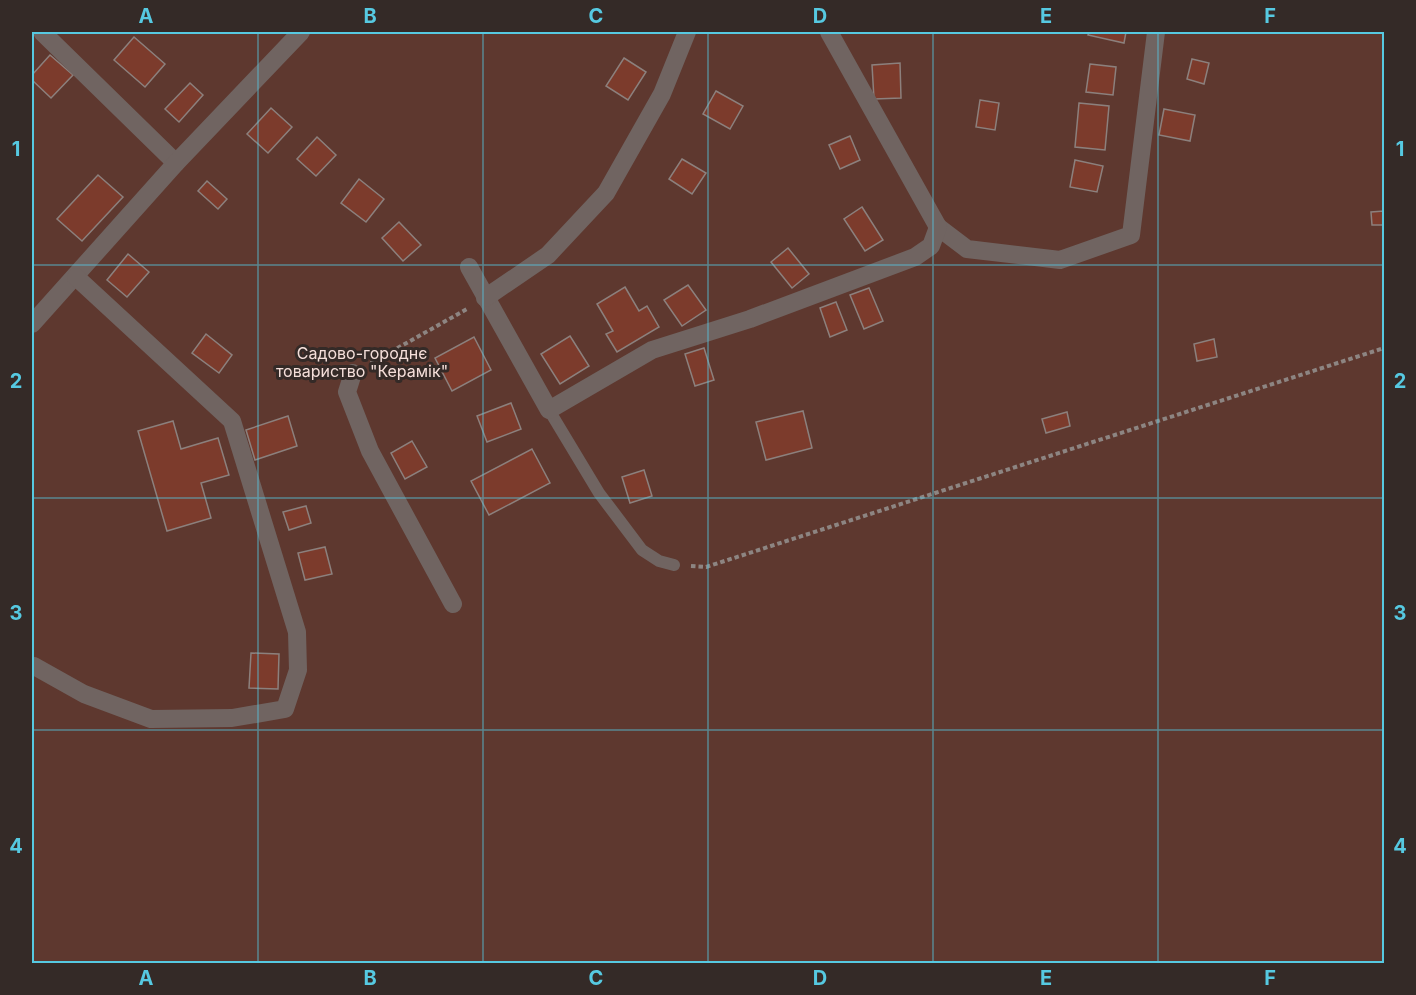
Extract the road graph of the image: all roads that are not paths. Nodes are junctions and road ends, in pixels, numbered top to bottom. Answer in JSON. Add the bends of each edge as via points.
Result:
{"nodes":[{"id":1,"x":42,"y":32,"type":"edge"},
{"id":2,"x":301,"y":32,"type":"edge"},
{"id":3,"x":687,"y":32,"type":"edge"},
{"id":4,"x":829,"y":32,"type":"edge"},
{"id":5,"x":1156,"y":32,"type":"edge"},
{"id":6,"x":176,"y":163,"type":"junction"},
{"id":7,"x":938,"y":227,"type":"junction"},
{"id":8,"x":469,"y":267,"type":"dead end"},
{"id":9,"x":76,"y":277,"type":"junction"},
{"id":10,"x":485,"y":298,"type":"junction"},
{"id":11,"x":32,"y":324,"type":"edge"},
{"id":12,"x":353,"y":373,"type":"road end"},
{"id":13,"x":549,"y":410,"type":"junction"},
{"id":14,"x":674,"y":566,"type":"road end"},
{"id":15,"x":453,"y":604,"type":"dead end"},
{"id":16,"x":34,"y":666,"type":"dead end"}],
"edges":[{"from":1,"to":6,"type":"street"},
{"from":2,"to":6,"type":"street"},
{"from":3,"to":10,"type":"street","via":[[662,94],[606,193],[548,255]]},
{"from":4,"to":7,"type":"street"},
{"from":5,"to":7,"type":"street","via":[[1131,235],[1060,260],[967,249]]},
{"from":6,"to":9,"type":"street"},
{"from":7,"to":13,"type":"street","via":[[931,246],[915,257],[750,319],[652,350]]},
{"from":8,"to":10,"type":"street"},
{"from":9,"to":11,"type":"street"},
{"from":9,"to":16,"type":"street","via":[[232,422],[297,632],[298,670],[285,709],[232,718],[152,719],[84,694]]},
{"from":10,"to":13,"type":"street"},
{"from":12,"to":15,"type":"street","via":[[347,392],[370,451]]},
{"from":13,"to":14,"type":"lane","via":[[599,493],[642,550]]}]}
